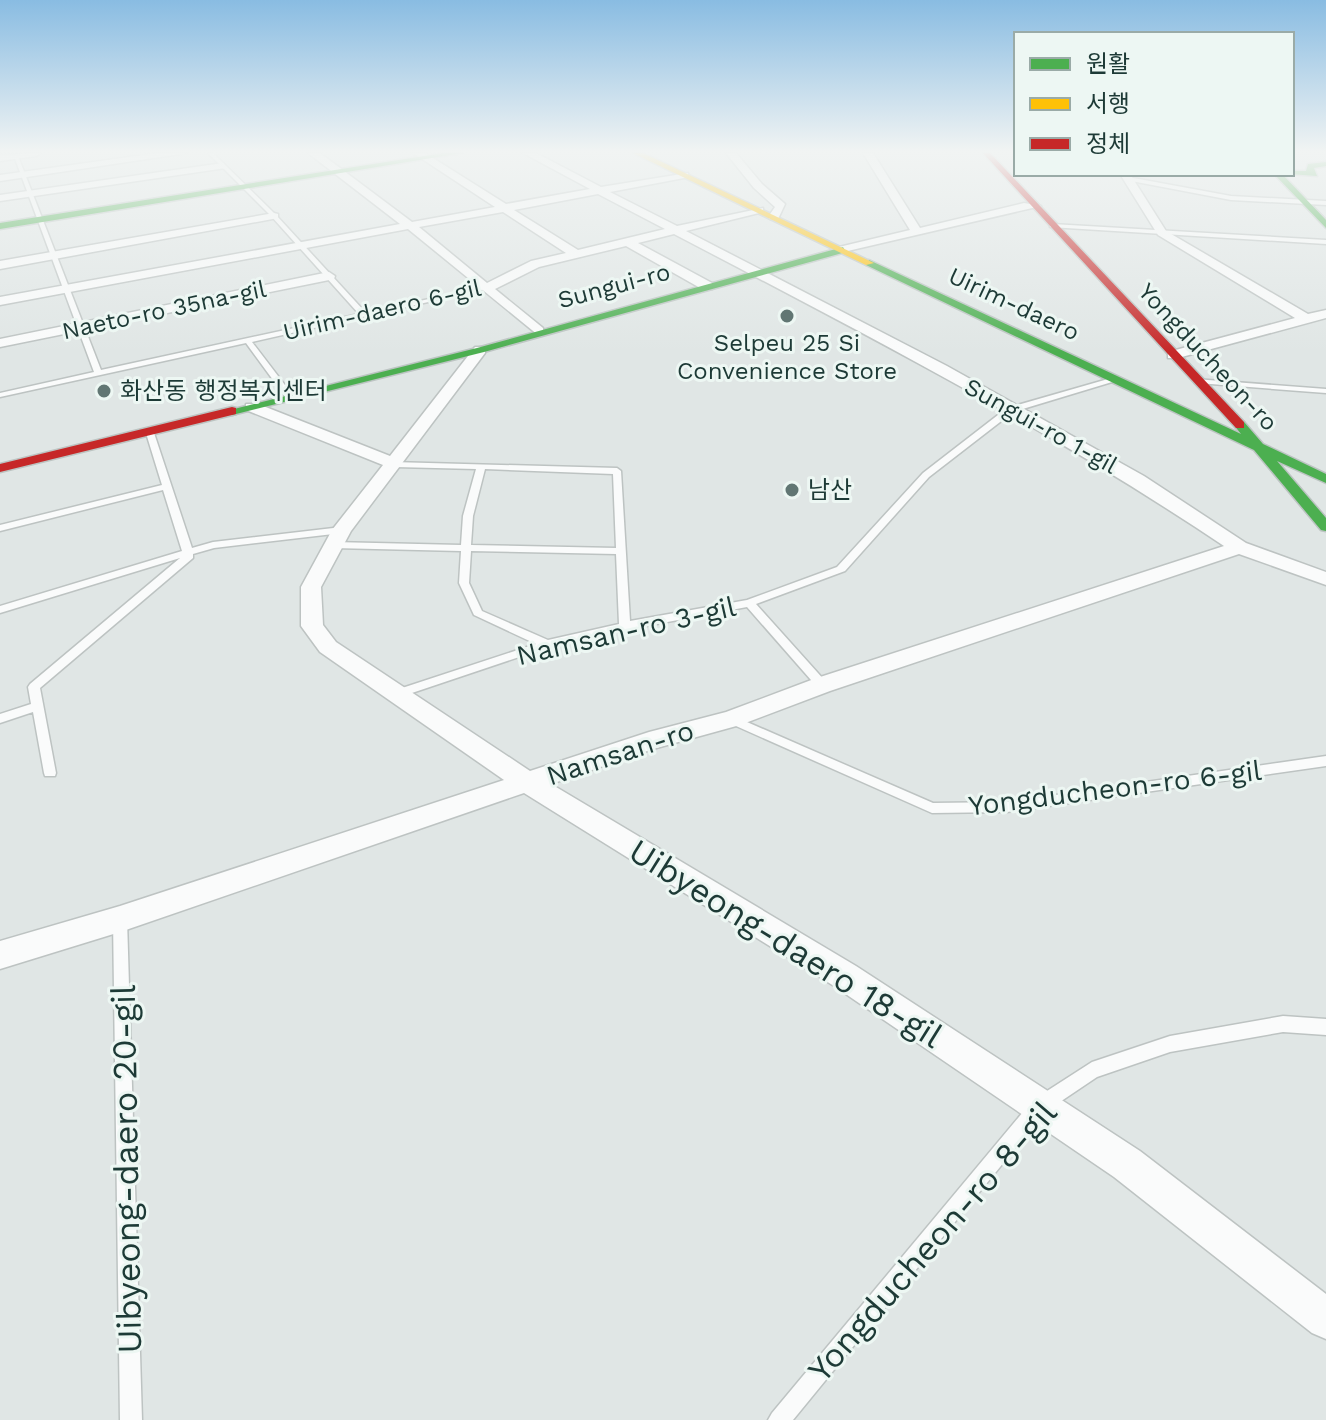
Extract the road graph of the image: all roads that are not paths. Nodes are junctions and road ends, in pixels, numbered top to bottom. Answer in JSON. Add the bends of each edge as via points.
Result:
{"nodes":[{"id":1,"x":39,"y":219,"type":"edge"},
{"id":2,"x":41,"y":219,"type":"edge"},
{"id":3,"x":256,"y":219,"type":"edge"},
{"id":4,"x":277,"y":219,"type":"edge"},
{"id":5,"x":401,"y":219,"type":"edge"},
{"id":6,"x":453,"y":219,"type":"edge"},
{"id":7,"x":523,"y":219,"type":"edge"},
{"id":8,"x":652,"y":219,"type":"edge"},
{"id":9,"x":729,"y":219,"type":"edge"},
{"id":10,"x":780,"y":219,"type":"edge"},
{"id":11,"x":909,"y":219,"type":"edge"},
{"id":12,"x":972,"y":219,"type":"edge"},
{"id":13,"x":1047,"y":219,"type":"edge"},
{"id":14,"x":1152,"y":219,"type":"edge"},
{"id":15,"x":0,"y":226,"type":"edge"},
{"id":16,"x":1052,"y":226,"type":"junction"},
{"id":17,"x":412,"y":227,"type":"junction"},
{"id":18,"x":670,"y":229,"type":"junction"},
{"id":19,"x":1160,"y":232,"type":"junction"},
{"id":20,"x":918,"y":233,"type":"junction"},
{"id":21,"x":626,"y":241,"type":"junction"},
{"id":22,"x":1326,"y":242,"type":"edge"},
{"id":23,"x":302,"y":246,"type":"junction"},
{"id":24,"x":843,"y":250,"type":"junction"},
{"id":25,"x":575,"y":253,"type":"junction"},
{"id":26,"x":54,"y":255,"type":"junction"},
{"id":27,"x":0,"y":265,"type":"edge"},
{"id":28,"x":754,"y":273,"type":"junction"},
{"id":29,"x":329,"y":276,"type":"junction"},
{"id":30,"x":707,"y":286,"type":"junction"},
{"id":31,"x":487,"y":288,"type":"junction"},
{"id":32,"x":67,"y":289,"type":"junction"},
{"id":33,"x":0,"y":301,"type":"edge"},
{"id":34,"x":1326,"y":314,"type":"edge"},
{"id":35,"x":364,"y":315,"type":"junction"},
{"id":36,"x":1308,"y":320,"type":"junction"},
{"id":37,"x":81,"y":327,"type":"junction"},
{"id":38,"x":538,"y":331,"type":"junction"},
{"id":39,"x":247,"y":340,"type":"junction"},
{"id":40,"x":0,"y":343,"type":"edge"},
{"id":41,"x":480,"y":350,"type":"junction"},
{"id":42,"x":1173,"y":355,"type":"junction"},
{"id":43,"x":98,"y":372,"type":"junction"},
{"id":44,"x":1118,"y":379,"type":"junction"},
{"id":45,"x":1197,"y":381,"type":"junction"},
{"id":46,"x":1326,"y":391,"type":"edge"},
{"id":47,"x":0,"y":395,"type":"edge"},
{"id":48,"x":290,"y":397,"type":"junction"},
{"id":49,"x":252,"y":407,"type":"junction"},
{"id":50,"x":1010,"y":410,"type":"junction"},
{"id":51,"x":150,"y":433,"type":"junction"},
{"id":52,"x":1261,"y":448,"type":"junction"},
{"id":53,"x":395,"y":464,"type":"junction"},
{"id":54,"x":481,"y":467,"type":"junction"},
{"id":55,"x":0,"y":468,"type":"edge"},
{"id":56,"x":1326,"y":479,"type":"edge"},
{"id":57,"x":168,"y":486,"type":"junction"},
{"id":58,"x":1326,"y":527,"type":"edge"},
{"id":59,"x":0,"y":528,"type":"edge"},
{"id":60,"x":337,"y":538,"type":"junction"},
{"id":61,"x":468,"y":547,"type":"junction"},
{"id":62,"x":1239,"y":547,"type":"junction"},
{"id":63,"x":621,"y":551,"type":"junction"},
{"id":64,"x":189,"y":552,"type":"junction"},
{"id":65,"x":1326,"y":579,"type":"edge"},
{"id":66,"x":749,"y":603,"type":"junction"},
{"id":67,"x":0,"y":610,"type":"edge"},
{"id":68,"x":625,"y":626,"type":"junction"},
{"id":69,"x":547,"y":644,"type":"junction"},
{"id":70,"x":822,"y":685,"type":"junction"},
{"id":71,"x":400,"y":693,"type":"junction"},
{"id":72,"x":38,"y":706,"type":"junction"},
{"id":73,"x":0,"y":719,"type":"edge"},
{"id":74,"x":731,"y":719,"type":"junction"},
{"id":75,"x":1326,"y":761,"type":"edge"},
{"id":76,"x":50,"y":773,"type":"dead end"},
{"id":77,"x":528,"y":783,"type":"junction"},
{"id":78,"x":120,"y":919,"type":"junction"},
{"id":79,"x":0,"y":955,"type":"edge"},
{"id":80,"x":1326,"y":1027,"type":"edge"},
{"id":81,"x":1039,"y":1106,"type":"junction"},
{"id":82,"x":1326,"y":1319,"type":"edge"},
{"id":83,"x":131,"y":1420,"type":"edge"},
{"id":84,"x":779,"y":1420,"type":"edge"}],
"edges":[{"from":1,"to":15,"type":"street"},
{"from":2,"to":26,"type":"lane"},
{"from":3,"to":26,"type":"street"},
{"from":4,"to":23,"type":"lane"},
{"from":5,"to":17,"type":"street"},
{"from":6,"to":17,"type":"street"},
{"from":7,"to":25,"type":"street"},
{"from":8,"to":18,"type":"street","name":"Sungui-ro 1-gil"},
{"from":9,"to":18,"type":"street","name":"Uirim-daero 6-gil"},
{"from":10,"to":24,"type":"street","name":"Uirim-daero"},
{"from":11,"to":20,"type":"street"},
{"from":12,"to":20,"type":"street","name":"Sungui-ro"},
{"from":13,"to":16,"type":"street","name":"Yongducheon-ro"},
{"from":14,"to":19,"type":"street"},
{"from":16,"to":19,"type":"lane"},
{"from":16,"to":42,"type":"street","name":"Yongducheon-ro"},
{"from":17,"to":23,"type":"street"},
{"from":17,"to":31,"type":"street"},
{"from":18,"to":21,"type":"street","name":"Uirim-daero 6-gil"},
{"from":18,"to":28,"type":"street","name":"Sungui-ro 1-gil"},
{"from":19,"to":22,"type":"lane"},
{"from":19,"to":36,"type":"street"},
{"from":20,"to":24,"type":"street","name":"Sungui-ro"},
{"from":21,"to":25,"type":"street","name":"Uirim-daero 6-gil"},
{"from":21,"to":30,"type":"street"},
{"from":23,"to":29,"type":"lane"},
{"from":23,"to":32,"type":"street"},
{"from":24,"to":28,"type":"street","name":"Sungui-ro"},
{"from":24,"to":44,"type":"street","name":"Uirim-daero"},
{"from":25,"to":31,"type":"street","name":"Uirim-daero 6-gil","via":[[535,264]]},
{"from":26,"to":27,"type":"street"},
{"from":26,"to":32,"type":"lane"},
{"from":28,"to":30,"type":"street","name":"Sungui-ro"},
{"from":28,"to":50,"type":"street","name":"Sungui-ro 1-gil","via":[[942,369]]},
{"from":29,"to":35,"type":"lane"},
{"from":29,"to":37,"type":"street","name":"Naeto-ro 35na-gil"},
{"from":30,"to":38,"type":"street","name":"Sungui-ro"},
{"from":31,"to":35,"type":"lane","name":"Uirim-daero 6-gil"},
{"from":31,"to":38,"type":"street"},
{"from":32,"to":33,"type":"street"},
{"from":32,"to":37,"type":"lane"},
{"from":34,"to":36,"type":"street"},
{"from":35,"to":39,"type":"lane","name":"Uirim-daero 6-gil"},
{"from":36,"to":42,"type":"street"},
{"from":37,"to":40,"type":"street","name":"Naeto-ro 35na-gil"},
{"from":37,"to":43,"type":"lane"},
{"from":38,"to":41,"type":"street","name":"Sungui-ro"},
{"from":39,"to":43,"type":"lane","name":"Uirim-daero 6-gil"},
{"from":39,"to":48,"type":"lane"},
{"from":41,"to":48,"type":"street","name":"Sungui-ro"},
{"from":41,"to":53,"type":"street","name":"Uibyeong-daero 18-gil"},
{"from":42,"to":45,"type":"street","name":"Yongducheon-ro"},
{"from":43,"to":47,"type":"lane","name":"Uirim-daero 6-gil"},
{"from":44,"to":50,"type":"lane"},
{"from":44,"to":52,"type":"street","name":"Uirim-daero"},
{"from":45,"to":46,"type":"lane"},
{"from":45,"to":52,"type":"street","name":"Yongducheon-ro"},
{"from":48,"to":49,"type":"street","name":"Sungui-ro"},
{"from":49,"to":51,"type":"street","name":"Sungui-ro"},
{"from":49,"to":53,"type":"street"},
{"from":50,"to":62,"type":"street","name":"Sungui-ro 1-gil","via":[[1138,480]]},
{"from":50,"to":66,"type":"lane","via":[[926,475],[841,569]]},
{"from":51,"to":55,"type":"street","name":"Sungui-ro"},
{"from":51,"to":57,"type":"lane"},
{"from":52,"to":56,"type":"street","name":"Uirim-daero"},
{"from":52,"to":58,"type":"street","name":"Yongducheon-ro"},
{"from":53,"to":54,"type":"lane"},
{"from":53,"to":60,"type":"street","name":"Uibyeong-daero 18-gil"},
{"from":54,"to":61,"type":"lane","via":[[468,516]]},
{"from":54,"to":63,"type":"lane","via":[[617,471]]},
{"from":57,"to":59,"type":"lane"},
{"from":57,"to":64,"type":"lane"},
{"from":60,"to":61,"type":"lane"},
{"from":60,"to":64,"type":"lane","via":[[213,545]]},
{"from":60,"to":71,"type":"street","name":"Uibyeong-daero 18-gil","via":[[311,587],[312,626],[328,647]]},
{"from":61,"to":63,"type":"lane"},
{"from":61,"to":69,"type":"lane","via":[[464,583],[478,613]]},
{"from":62,"to":65,"type":"street","name":"Sungui-ro 1-gil"},
{"from":62,"to":70,"type":"street","name":"Namsan-ro"},
{"from":63,"to":68,"type":"lane"},
{"from":64,"to":67,"type":"lane"},
{"from":64,"to":72,"type":"lane","via":[[34,687]]},
{"from":66,"to":68,"type":"lane","name":"Namsan-ro 3-gil"},
{"from":66,"to":70,"type":"lane","name":"Namsan-ro 3-gil"},
{"from":68,"to":69,"type":"lane","name":"Namsan-ro 3-gil"},
{"from":69,"to":71,"type":"lane","name":"Namsan-ro 3-gil"},
{"from":70,"to":74,"type":"street","name":"Namsan-ro"},
{"from":71,"to":77,"type":"street","name":"Uibyeong-daero 18-gil"},
{"from":72,"to":73,"type":"lane"},
{"from":72,"to":76,"type":"lane"},
{"from":74,"to":75,"type":"lane","name":"Yongducheon-ro 6-gil","via":[[932,808],[1007,807]]},
{"from":74,"to":77,"type":"street","name":"Namsan-ro"},
{"from":77,"to":78,"type":"street","name":"Namsan-ro"},
{"from":77,"to":81,"type":"street","name":"Uibyeong-daero 18-gil","via":[[845,976]]},
{"from":78,"to":79,"type":"street","name":"Namsan-ro"},
{"from":78,"to":83,"type":"lane","name":"Uibyeong-daero 20-gil"},
{"from":80,"to":81,"type":"lane","name":"Yongducheon-ro 8-gil","via":[[1283,1024],[1170,1044],[1092,1070]]},
{"from":81,"to":82,"type":"street","name":"Uibyeong-daero 18-gil","via":[[1127,1164]]},
{"from":81,"to":84,"type":"lane","name":"Yongducheon-ro 8-gil"}]}
